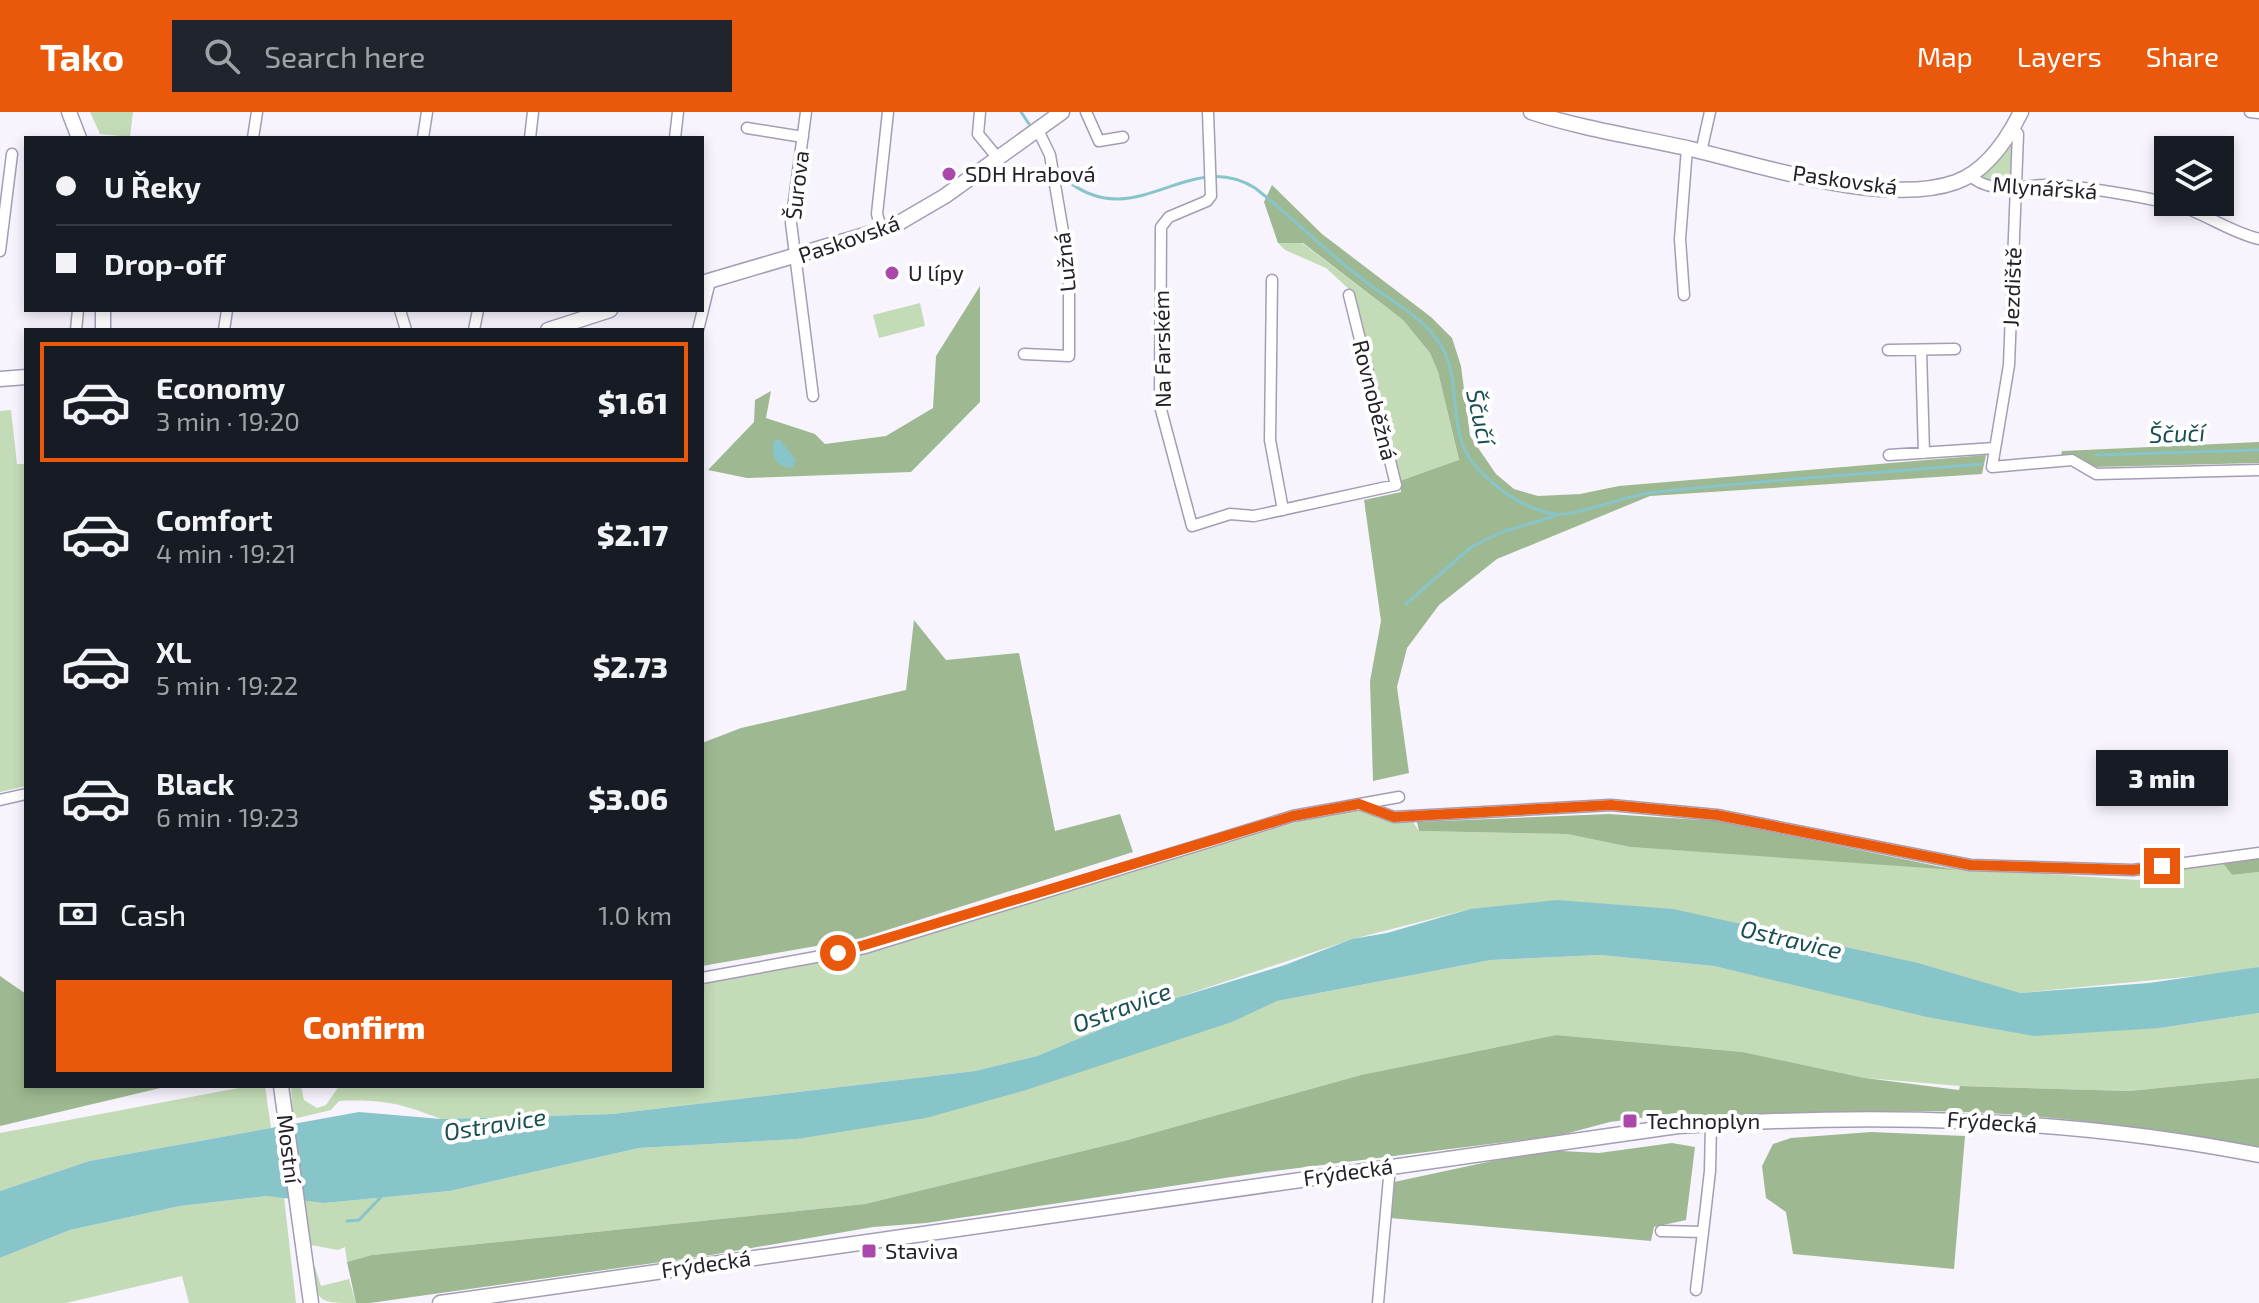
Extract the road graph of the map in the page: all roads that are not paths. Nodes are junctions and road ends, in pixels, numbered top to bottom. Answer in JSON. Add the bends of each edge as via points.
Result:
{"nodes":[{"id":1,"x":69,"y":112,"type":"edge"},
{"id":2,"x":257,"y":112,"type":"edge"},
{"id":3,"x":427,"y":112,"type":"edge"},
{"id":4,"x":533,"y":112,"type":"edge"},
{"id":5,"x":678,"y":112,"type":"edge"},
{"id":6,"x":806,"y":112,"type":"edge"},
{"id":7,"x":888,"y":112,"type":"edge"},
{"id":8,"x":980,"y":112,"type":"edge"},
{"id":9,"x":1062,"y":112,"type":"edge"},
{"id":10,"x":1086,"y":112,"type":"edge"},
{"id":11,"x":1208,"y":112,"type":"edge"},
{"id":12,"x":1531,"y":112,"type":"edge"},
{"id":13,"x":1710,"y":112,"type":"edge"},
{"id":14,"x":2021,"y":112,"type":"edge"},
{"id":15,"x":2250,"y":112,"type":"edge"},
{"id":16,"x":2259,"y":113,"type":"edge"},
{"id":17,"x":2013,"y":127,"type":"junction"},
{"id":18,"x":747,"y":128,"type":"dead end"},
{"id":19,"x":1037,"y":128,"type":"junction"},
{"id":20,"x":78,"y":136,"type":"edge"},
{"id":21,"x":253,"y":136,"type":"edge"},
{"id":22,"x":423,"y":136,"type":"edge"},
{"id":23,"x":530,"y":136,"type":"edge"},
{"id":24,"x":675,"y":136,"type":"edge"},
{"id":25,"x":803,"y":137,"type":"junction"},
{"id":26,"x":1123,"y":137,"type":"dead end"},
{"id":27,"x":1694,"y":150,"type":"junction"},
{"id":28,"x":12,"y":154,"type":"dead end"},
{"id":29,"x":997,"y":157,"type":"junction"},
{"id":30,"x":1970,"y":175,"type":"junction"},
{"id":31,"x":2017,"y":187,"type":"junction"},
{"id":32,"x":882,"y":232,"type":"junction"},
{"id":33,"x":2259,"y":239,"type":"edge"},
{"id":34,"x":0,"y":251,"type":"edge"},
{"id":35,"x":795,"y":259,"type":"junction"},
{"id":36,"x":1272,"y":280,"type":"dead end"},
{"id":37,"x":706,"y":282,"type":"edge"},
{"id":38,"x":1349,"y":295,"type":"dead end"},
{"id":39,"x":1684,"y":295,"type":"dead end"},
{"id":40,"x":604,"y":312,"type":"edge"},
{"id":41,"x":554,"y":328,"type":"edge"},
{"id":42,"x":1955,"y":349,"type":"dead end"},
{"id":43,"x":1888,"y":350,"type":"dead end"},
{"id":44,"x":1921,"y":350,"type":"junction"},
{"id":45,"x":1024,"y":354,"type":"dead end"},
{"id":46,"x":24,"y":377,"type":"edge"},
{"id":47,"x":0,"y":379,"type":"edge"},
{"id":48,"x":813,"y":396,"type":"dead end"},
{"id":49,"x":1995,"y":448,"type":"junction"},
{"id":50,"x":1924,"y":453,"type":"junction"},
{"id":51,"x":1889,"y":455,"type":"dead end"},
{"id":52,"x":2259,"y":470,"type":"edge"},
{"id":53,"x":1283,"y":510,"type":"junction"},
{"id":54,"x":24,"y":794,"type":"edge"},
{"id":55,"x":1399,"y":797,"type":"dead end"},
{"id":56,"x":0,"y":800,"type":"edge"},
{"id":57,"x":1359,"y":804,"type":"junction"},
{"id":58,"x":2259,"y":853,"type":"edge"},
{"id":59,"x":704,"y":978,"type":"edge"},
{"id":60,"x":281,"y":1088,"type":"edge"},
{"id":61,"x":1711,"y":1124,"type":"junction"},
{"id":62,"x":2259,"y":1155,"type":"edge"},
{"id":63,"x":1390,"y":1166,"type":"junction"},
{"id":64,"x":1661,"y":1231,"type":"dead end"},
{"id":65,"x":1703,"y":1232,"type":"junction"},
{"id":66,"x":1696,"y":1290,"type":"dead end"},
{"id":67,"x":311,"y":1303,"type":"edge"},
{"id":68,"x":440,"y":1303,"type":"edge"},
{"id":69,"x":1378,"y":1303,"type":"edge"}],
"edges":[{"from":1,"to":20,"type":"main road"},
{"from":2,"to":21,"type":"street"},
{"from":3,"to":22,"type":"street"},
{"from":4,"to":23,"type":"street"},
{"from":5,"to":24,"type":"street"},
{"from":6,"to":25,"type":"street","name":"Šurova"},
{"from":7,"to":32,"type":"street","via":[[877,214]]},
{"from":8,"to":29,"type":"street","via":[[978,134]]},
{"from":9,"to":19,"type":"main road","name":"Paskovská"},
{"from":10,"to":26,"type":"street","via":[[1099,141]]},
{"from":11,"to":53,"type":"street","name":"Na Farském","via":[[1207,201],[1169,217],[1161,227],[1160,406],[1192,526],[1230,514]]},
{"from":12,"to":27,"type":"main road","name":"Paskovská"},
{"from":13,"to":27,"type":"street"},
{"from":14,"to":17,"type":"main road","name":"Paskovská"},
{"from":15,"to":16,"type":"street"},
{"from":17,"to":30,"type":"main road","name":"Paskovská"},
{"from":17,"to":31,"type":"street","name":"Jezdiště","via":[[2018,134]]},
{"from":18,"to":25,"type":"street"},
{"from":19,"to":29,"type":"main road","name":"Paskovská"},
{"from":19,"to":45,"type":"street","name":"Lužná","via":[[1050,155],[1069,267],[1069,356]]},
{"from":25,"to":35,"type":"street","name":"Šurova","via":[[791,223]]},
{"from":27,"to":30,"type":"main road","name":"Paskovská","via":[[1869,187],[1926,188]]},
{"from":27,"to":39,"type":"street","via":[[1680,239]]},
{"from":28,"to":34,"type":"street"},
{"from":29,"to":32,"type":"main road","name":"Paskovská","via":[[928,207]]},
{"from":30,"to":31,"type":"street","name":"Mlynářská","via":[[2006,190]]},
{"from":31,"to":33,"type":"street","name":"Mlynářská","via":[[2066,186],[2189,209]]},
{"from":31,"to":49,"type":"street","name":"Jezdiště","via":[[2009,365]]},
{"from":32,"to":35,"type":"main road","name":"Paskovská"},
{"from":35,"to":37,"type":"main road","name":"Paskovská"},
{"from":35,"to":48,"type":"street","name":"Šurova"},
{"from":36,"to":53,"type":"street","via":[[1269,430]]},
{"from":38,"to":53,"type":"street","name":"Rovnoběžná","via":[[1396,485]]},
{"from":40,"to":41,"type":"main road"},
{"from":42,"to":44,"type":"street"},
{"from":43,"to":44,"type":"street"},
{"from":44,"to":50,"type":"street"},
{"from":46,"to":47,"type":"main road"},
{"from":49,"to":50,"type":"street"},
{"from":49,"to":52,"type":"street","name":"Jezdiště","via":[[1992,467],[2072,460],[2096,474]]},
{"from":50,"to":51,"type":"street"},
{"from":54,"to":56,"type":"street"},
{"from":55,"to":57,"type":"street"},
{"from":57,"to":58,"type":"street","via":[[1394,817],[1611,805],[1717,815],[1970,865],[2133,870]]},
{"from":57,"to":59,"type":"street","via":[[1281,820],[865,948]]},
{"from":60,"to":67,"type":"main road","name":"Mostní"},
{"from":61,"to":62,"type":"main road","name":"Frýdecká","via":[[1978,1120],[2161,1136]]},
{"from":61,"to":63,"type":"main road","name":"Frýdecká"},
{"from":61,"to":65,"type":"street"},
{"from":63,"to":68,"type":"main road","name":"Frýdecká"},
{"from":63,"to":69,"type":"street"},
{"from":64,"to":65,"type":"street"},
{"from":65,"to":66,"type":"street"}]}
